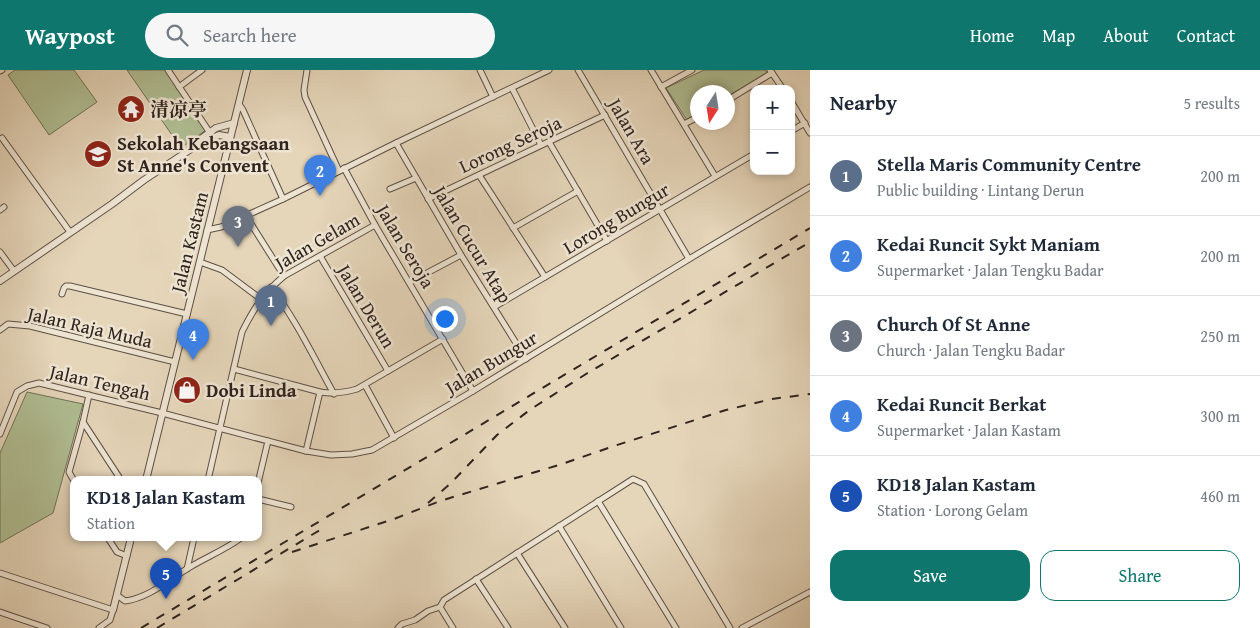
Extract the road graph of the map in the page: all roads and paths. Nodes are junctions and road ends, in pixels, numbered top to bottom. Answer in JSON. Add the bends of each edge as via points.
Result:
{"nodes":[{"id":1,"x":168,"y":70,"type":"edge"},
{"id":2,"x":202,"y":70,"type":"edge"},
{"id":3,"x":247,"y":70,"type":"edge"},
{"id":4,"x":307,"y":70,"type":"edge"},
{"id":5,"x":480,"y":70,"type":"edge"},
{"id":6,"x":549,"y":70,"type":"edge"},
{"id":7,"x":578,"y":70,"type":"edge"},
{"id":8,"x":651,"y":70,"type":"edge"},
{"id":9,"x":692,"y":70,"type":"edge"},
{"id":10,"x":771,"y":72,"type":"edge"},
{"id":11,"x":780,"y":85,"type":"edge"},
{"id":12,"x":179,"y":87,"type":"junction"},
{"id":13,"x":661,"y":87,"type":"junction"},
{"id":14,"x":512,"y":88,"type":"junction"},
{"id":15,"x":735,"y":95,"type":"edge"},
{"id":16,"x":492,"y":97,"type":"junction"},
{"id":17,"x":238,"y":104,"type":"junction"},
{"id":18,"x":795,"y":108,"type":"edge"},
{"id":19,"x":605,"y":115,"type":"junction"},
{"id":20,"x":690,"y":121,"type":"edge"},
{"id":21,"x":234,"y":123,"type":"junction"},
{"id":22,"x":684,"y":124,"type":"junction"},
{"id":23,"x":804,"y":124,"type":"junction"},
{"id":24,"x":793,"y":130,"type":"edge"},
{"id":25,"x":210,"y":133,"type":"junction"},
{"id":26,"x":810,"y":133,"type":"edge"},
{"id":27,"x":230,"y":137,"type":"junction"},
{"id":28,"x":2,"y":138,"type":"dead end"},
{"id":29,"x":549,"y":142,"type":"junction"},
{"id":30,"x":396,"y":143,"type":"junction"},
{"id":31,"x":541,"y":145,"type":"junction"},
{"id":32,"x":191,"y":149,"type":"junction"},
{"id":33,"x":750,"y":156,"type":"edge"},
{"id":34,"x":342,"y":170,"type":"junction"},
{"id":35,"x":479,"y":175,"type":"junction"},
{"id":36,"x":715,"y":176,"type":"junction"},
{"id":37,"x":416,"y":178,"type":"junction"},
{"id":38,"x":810,"y":187,"type":"edge"},
{"id":39,"x":390,"y":189,"type":"dead end"},
{"id":40,"x":578,"y":191,"type":"junction"},
{"id":41,"x":283,"y":199,"type":"junction"},
{"id":42,"x":428,"y":199,"type":"junction"},
{"id":43,"x":660,"y":209,"type":"junction"},
{"id":44,"x":246,"y":216,"type":"junction"},
{"id":45,"x":375,"y":225,"type":"junction"},
{"id":46,"x":513,"y":228,"type":"junction"},
{"id":47,"x":207,"y":230,"type":"junction"},
{"id":48,"x":70,"y":232,"type":"junction"},
{"id":49,"x":607,"y":241,"type":"junction"},
{"id":50,"x":0,"y":252,"type":"edge"},
{"id":51,"x":461,"y":255,"type":"junction"},
{"id":52,"x":320,"y":256,"type":"junction"},
{"id":53,"x":689,"y":259,"type":"junction"},
{"id":54,"x":200,"y":262,"type":"junction"},
{"id":55,"x":14,"y":271,"type":"junction"},
{"id":56,"x":284,"y":276,"type":"junction"},
{"id":57,"x":545,"y":278,"type":"junction"},
{"id":58,"x":0,"y":281,"type":"edge"},
{"id":59,"x":410,"y":282,"type":"junction"},
{"id":60,"x":271,"y":287,"type":"junction"},
{"id":61,"x":62,"y":294,"type":"dead end"},
{"id":62,"x":261,"y":298,"type":"junction"},
{"id":63,"x":494,"y":307,"type":"junction"},
{"id":64,"x":187,"y":314,"type":"junction"},
{"id":65,"x":0,"y":330,"type":"edge"},
{"id":66,"x":443,"y":339,"type":"junction"},
{"id":67,"x":526,"y":359,"type":"junction"},
{"id":68,"x":175,"y":362,"type":"junction"},
{"id":69,"x":234,"y":369,"type":"junction"},
{"id":70,"x":388,"y":371,"type":"junction"},
{"id":71,"x":365,"y":385,"type":"junction"},
{"id":72,"x":474,"y":391,"type":"junction"},
{"id":73,"x":320,"y":392,"type":"junction"},
{"id":74,"x":334,"y":394,"type":"junction"},
{"id":75,"x":89,"y":395,"type":"junction"},
{"id":76,"x":162,"y":413,"type":"junction"},
{"id":77,"x":83,"y":422,"type":"junction"},
{"id":78,"x":220,"y":428,"type":"junction"},
{"id":79,"x":0,"y":434,"type":"edge"},
{"id":80,"x":394,"y":438,"type":"junction"},
{"id":81,"x":268,"y":441,"type":"junction"},
{"id":82,"x":306,"y":451,"type":"junction"},
{"id":83,"x":71,"y":476,"type":"edge"},
{"id":84,"x":118,"y":476,"type":"edge"},
{"id":85,"x":147,"y":476,"type":"edge"},
{"id":86,"x":209,"y":476,"type":"edge"},
{"id":87,"x":260,"y":476,"type":"edge"},
{"id":88,"x":262,"y":500,"type":"edge"},
{"id":89,"x":598,"y":501,"type":"junction"},
{"id":90,"x":291,"y":507,"type":"dead end"},
{"id":91,"x":559,"y":526,"type":"junction"},
{"id":92,"x":110,"y":541,"type":"edge"},
{"id":93,"x":130,"y":541,"type":"edge"},
{"id":94,"x":193,"y":541,"type":"edge"},
{"id":95,"x":236,"y":541,"type":"edge"},
{"id":96,"x":517,"y":553,"type":"junction"},
{"id":97,"x":127,"y":556,"type":"junction"},
{"id":98,"x":186,"y":569,"type":"junction"},
{"id":99,"x":0,"y":573,"type":"edge"},
{"id":100,"x":476,"y":579,"type":"junction"},
{"id":101,"x":810,"y":592,"type":"edge"},
{"id":102,"x":117,"y":595,"type":"junction"},
{"id":103,"x":440,"y":607,"type":"junction"},
{"id":104,"x":113,"y":610,"type":"junction"},
{"id":105,"x":0,"y":612,"type":"edge"},
{"id":106,"x":47,"y":628,"type":"edge"},
{"id":107,"x":99,"y":628,"type":"edge"},
{"id":108,"x":398,"y":628,"type":"edge"},
{"id":109,"x":453,"y":628,"type":"edge"},
{"id":110,"x":508,"y":628,"type":"edge"},
{"id":111,"x":565,"y":628,"type":"edge"},
{"id":112,"x":621,"y":628,"type":"edge"},
{"id":113,"x":676,"y":628,"type":"edge"},
{"id":114,"x":730,"y":628,"type":"edge"},
{"id":115,"x":742,"y":628,"type":"edge"}],
"edges":[{"from":1,"to":12,"type":"street"},
{"from":2,"to":12,"type":"street"},
{"from":3,"to":17,"type":"street","name":"Jalan Kastam"},
{"from":4,"to":34,"type":"street","name":"Jalan Seroja","via":[[305,97]]},
{"from":5,"to":16,"type":"street"},
{"from":6,"to":14,"type":"street"},
{"from":7,"to":19,"type":"street","name":"Jalan Ara"},
{"from":8,"to":13,"type":"street"},
{"from":9,"to":13,"type":"street"},
{"from":10,"to":11,"type":"street"},
{"from":10,"to":15,"type":"street"},
{"from":12,"to":25,"type":"street"},
{"from":13,"to":22,"type":"street"},
{"from":14,"to":16,"type":"street"},
{"from":14,"to":31,"type":"street"},
{"from":16,"to":30,"type":"street"},
{"from":17,"to":21,"type":"street","name":"Jalan Kastam"},
{"from":17,"to":41,"type":"street"},
{"from":18,"to":23,"type":"street"},
{"from":19,"to":29,"type":"street","name":"Lorong Seroja"},
{"from":19,"to":43,"type":"street","name":"Jalan Ara"},
{"from":20,"to":22,"type":"street"},
{"from":21,"to":25,"type":"street"},
{"from":21,"to":27,"type":"street","name":"Jalan Kastam"},
{"from":22,"to":36,"type":"street"},
{"from":23,"to":24,"type":"street"},
{"from":23,"to":26,"type":"street"},
{"from":25,"to":32,"type":"street"},
{"from":27,"to":32,"type":"street","via":[[219,135]]},
{"from":27,"to":47,"type":"street","name":"Jalan Kastam"},
{"from":28,"to":48,"type":"street"},
{"from":29,"to":31,"type":"street","name":"Lorong Seroja"},
{"from":29,"to":40,"type":"street"},
{"from":30,"to":34,"type":"street"},
{"from":30,"to":37,"type":"street","name":"Jalan Cucur Atap"},
{"from":31,"to":35,"type":"street","name":"Lorong Seroja"},
{"from":32,"to":48,"type":"street"},
{"from":33,"to":36,"type":"street","name":"Lorong Bungur"},
{"from":34,"to":41,"type":"street"},
{"from":34,"to":45,"type":"street","name":"Jalan Seroja"},
{"from":35,"to":42,"type":"street","name":"Lorong Seroja"},
{"from":35,"to":46,"type":"street"},
{"from":36,"to":43,"type":"street","name":"Lorong Bungur"},
{"from":37,"to":39,"type":"street"},
{"from":37,"to":42,"type":"street","name":"Jalan Cucur Atap"},
{"from":38,"to":53,"type":"street","name":"Jalan Bungur"},
{"from":40,"to":46,"type":"street"},
{"from":40,"to":49,"type":"street"},
{"from":41,"to":44,"type":"street"},
{"from":42,"to":51,"type":"street","name":"Jalan Cucur Atap"},
{"from":43,"to":49,"type":"street","name":"Lorong Bungur"},
{"from":43,"to":53,"type":"street","name":"Jalan Ara"},
{"from":44,"to":47,"type":"street"},
{"from":44,"to":56,"type":"street"},
{"from":45,"to":52,"type":"street","name":"Jalan Gelam"},
{"from":45,"to":59,"type":"street","name":"Jalan Seroja"},
{"from":46,"to":57,"type":"street"},
{"from":47,"to":54,"type":"street","name":"Jalan Kastam"},
{"from":48,"to":55,"type":"street"},
{"from":49,"to":57,"type":"street","name":"Lorong Bungur"},
{"from":50,"to":55,"type":"street"},
{"from":51,"to":59,"type":"street"},
{"from":51,"to":63,"type":"street","name":"Jalan Cucur Atap"},
{"from":52,"to":56,"type":"street","name":"Jalan Gelam"},
{"from":52,"to":70,"type":"street","name":"Jalan Derun"},
{"from":53,"to":67,"type":"street","name":"Jalan Bungur"},
{"from":54,"to":62,"type":"street","via":[[222,270]]},
{"from":54,"to":64,"type":"street","name":"Jalan Kastam"},
{"from":55,"to":58,"type":"street"},
{"from":56,"to":60,"type":"street","name":"Jalan Gelam"},
{"from":57,"to":63,"type":"street","name":"Lorong Bungur"},
{"from":59,"to":66,"type":"street","name":"Jalan Seroja"},
{"from":60,"to":62,"type":"street","name":"Jalan Gelam"},
{"from":60,"to":74,"type":"street"},
{"from":61,"to":64,"type":"street","via":[[66,286],[70,286]]},
{"from":62,"to":69,"type":"street","name":"Jalan Gelam","via":[[242,332]]},
{"from":63,"to":67,"type":"street","name":"Jalan Cucur Atap"},
{"from":64,"to":68,"type":"street","name":"Jalan Kastam"},
{"from":65,"to":68,"type":"street","name":"Jalan Raja Muda","via":[[8,324],[30,326]]},
{"from":66,"to":70,"type":"street"},
{"from":66,"to":72,"type":"street","name":"Jalan Seroja"},
{"from":67,"to":72,"type":"street","name":"Jalan Bungur"},
{"from":68,"to":76,"type":"street","name":"Jalan Kastam"},
{"from":69,"to":73,"type":"street"},
{"from":69,"to":78,"type":"street","name":"Jalan Gelam"},
{"from":70,"to":71,"type":"street"},
{"from":71,"to":74,"type":"street","via":[[357,390]]},
{"from":71,"to":80,"type":"street"},
{"from":72,"to":80,"type":"street","name":"Jalan Bungur"},
{"from":73,"to":74,"type":"street"},
{"from":73,"to":82,"type":"street"},
{"from":75,"to":76,"type":"street","name":"Jalan Tengah"},
{"from":75,"to":77,"type":"street"},
{"from":75,"to":79,"type":"street","name":"Jalan Tengah","via":[[39,382],[27,386],[17,392]]},
{"from":76,"to":78,"type":"street","name":"Jalan Bungur"},
{"from":76,"to":85,"type":"street","name":"Jalan Kastam"},
{"from":77,"to":83,"type":"street","via":[[69,472]]},
{"from":77,"to":84,"type":"street"},
{"from":78,"to":81,"type":"street","name":"Jalan Bungur"},
{"from":78,"to":86,"type":"street","name":"Jalan Gelam"},
{"from":80,"to":82,"type":"street","name":"Jalan Bungur","via":[[372,450],[352,454]]},
{"from":81,"to":82,"type":"street","name":"Jalan Bungur"},
{"from":81,"to":87,"type":"street"},
{"from":88,"to":90,"type":"street"},
{"from":89,"to":91,"type":"street"},
{"from":89,"to":113,"type":"street"},
{"from":89,"to":114,"type":"street","via":[[633,479],[644,484]]},
{"from":91,"to":96,"type":"street"},
{"from":91,"to":112,"type":"street"},
{"from":92,"to":97,"type":"street","via":[[117,552]]},
{"from":93,"to":97,"type":"street"},
{"from":94,"to":98,"type":"street"},
{"from":95,"to":98,"type":"street"},
{"from":96,"to":100,"type":"street"},
{"from":96,"to":111,"type":"street"},
{"from":97,"to":102,"type":"street"},
{"from":98,"to":102,"type":"street","via":[[135,600],[125,601]]},
{"from":99,"to":104,"type":"street"},
{"from":100,"to":103,"type":"street","via":[[444,600]]},
{"from":100,"to":110,"type":"street"},
{"from":101,"to":115,"type":"street"},
{"from":102,"to":104,"type":"street"},
{"from":103,"to":108,"type":"street"},
{"from":103,"to":109,"type":"street"},
{"from":104,"to":107,"type":"street","via":[[110,620]]},
{"from":105,"to":106,"type":"street"}]}
